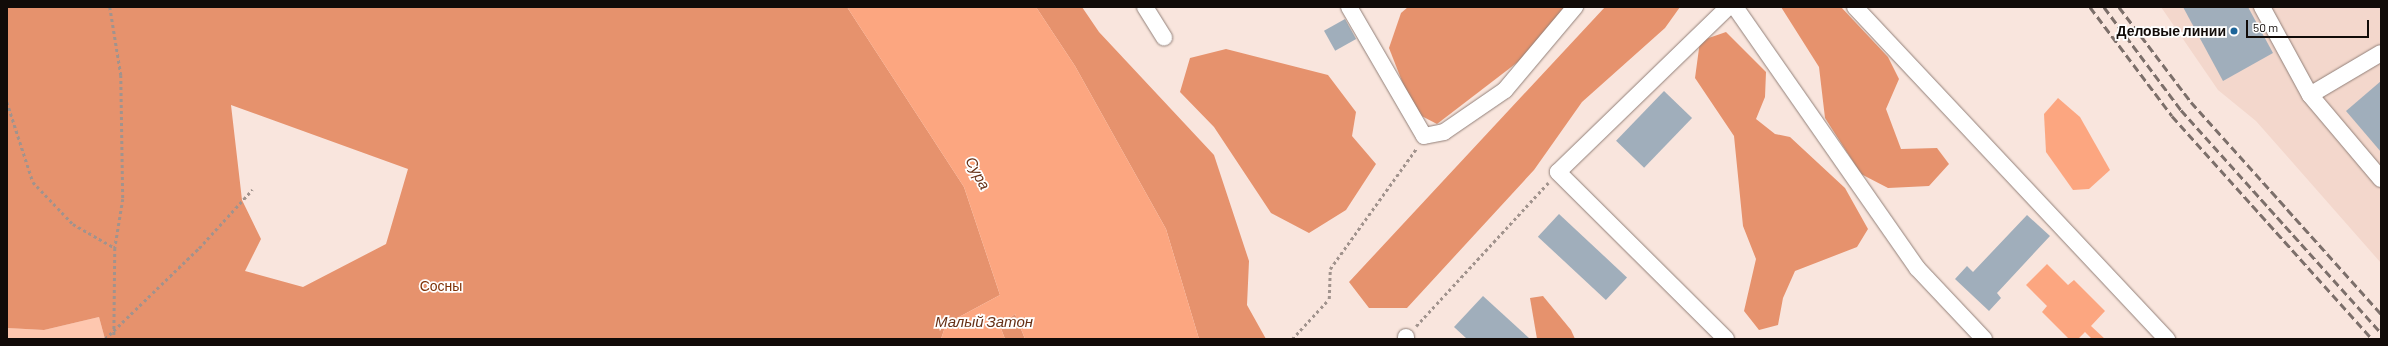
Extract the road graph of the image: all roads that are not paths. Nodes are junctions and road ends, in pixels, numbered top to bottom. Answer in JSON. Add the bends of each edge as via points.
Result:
{"nodes":[{"id":1,"x":1145,"y":7,"type":"edge"},
{"id":2,"x":1349,"y":7,"type":"edge"},
{"id":3,"x":1575,"y":7,"type":"edge"},
{"id":4,"x":1728,"y":7,"type":"edge"},
{"id":5,"x":1735,"y":7,"type":"edge"},
{"id":6,"x":1855,"y":7,"type":"edge"},
{"id":7,"x":2262,"y":7,"type":"edge"},
{"id":8,"x":1164,"y":38,"type":"dead end"},
{"id":9,"x":2381,"y":54,"type":"edge"},
{"id":10,"x":2310,"y":95,"type":"junction"},
{"id":11,"x":2381,"y":179,"type":"edge"},
{"id":12,"x":1726,"y":339,"type":"edge"},
{"id":13,"x":1984,"y":339,"type":"edge"},
{"id":14,"x":2167,"y":339,"type":"edge"}],
"edges":[{"from":1,"to":8,"type":"street"},
{"from":2,"to":3,"type":"street","via":[[1424,136],[1444,132],[1505,90]]},
{"from":4,"to":12,"type":"street","via":[[1558,172]]},
{"from":5,"to":13,"type":"street","via":[[1917,268]]},
{"from":6,"to":14,"type":"street"},
{"from":7,"to":10,"type":"street"},
{"from":9,"to":10,"type":"street"},
{"from":10,"to":11,"type":"street"}]}
